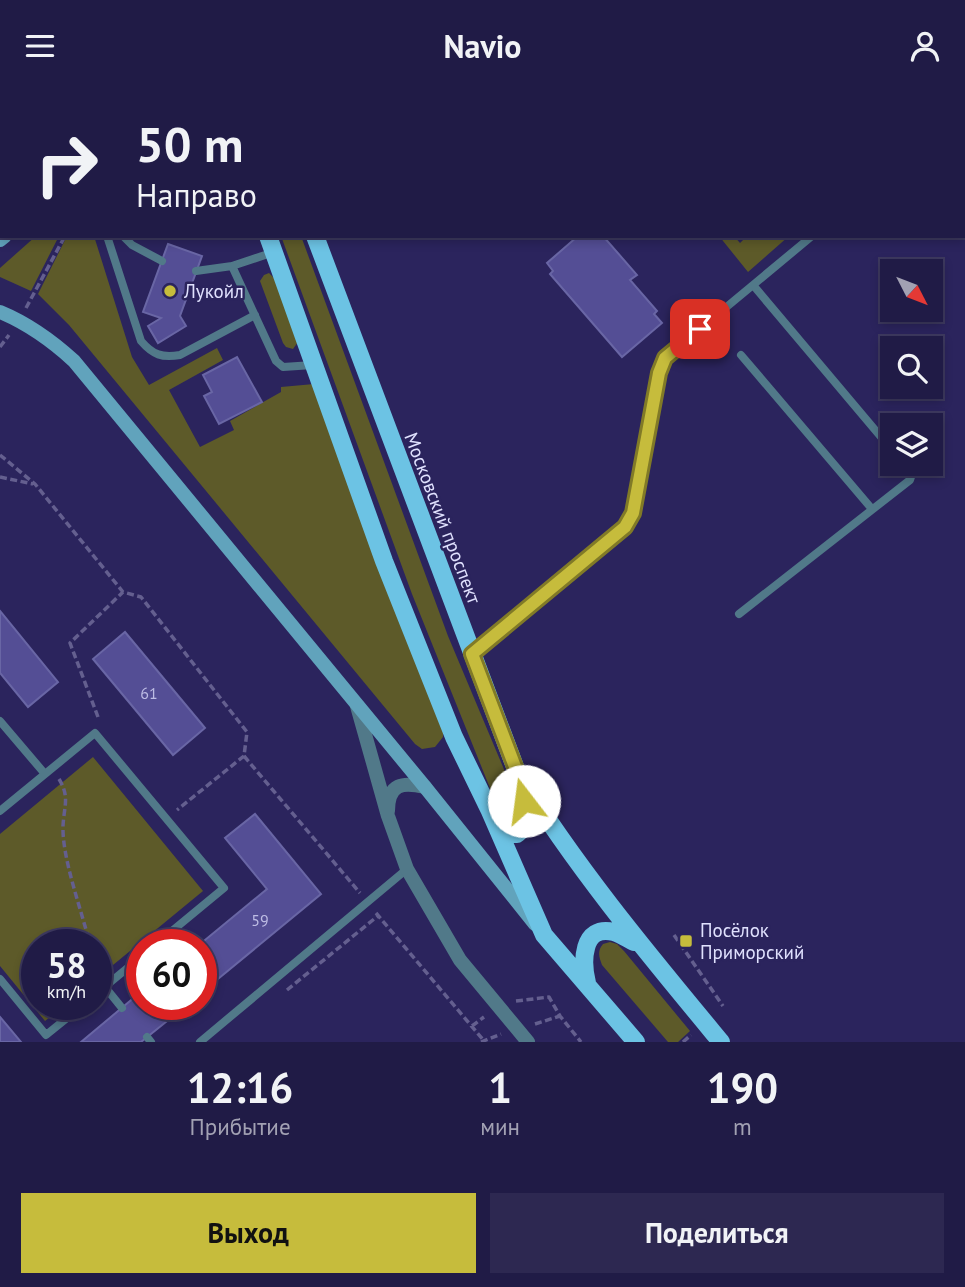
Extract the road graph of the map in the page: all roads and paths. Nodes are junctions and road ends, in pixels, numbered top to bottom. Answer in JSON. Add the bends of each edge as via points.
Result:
{"nodes":[{"id":1,"x":64,"y":238,"type":"edge"},
{"id":2,"x":108,"y":238,"type":"edge"},
{"id":3,"x":125,"y":238,"type":"edge"},
{"id":4,"x":316,"y":238,"type":"edge"},
{"id":5,"x":807,"y":238,"type":"edge"},
{"id":6,"x":271,"y":244,"type":"edge"},
{"id":7,"x":162,"y":261,"type":"dead end"},
{"id":8,"x":232,"y":267,"type":"junction"},
{"id":9,"x":196,"y":271,"type":"dead end"},
{"id":10,"x":753,"y":285,"type":"junction"},
{"id":11,"x":33,"y":297,"type":"dead end"},
{"id":12,"x":0,"y":311,"type":"edge"},
{"id":13,"x":255,"y":315,"type":"junction"},
{"id":14,"x":5,"y":342,"type":"dead end"},
{"id":15,"x":0,"y":347,"type":"edge"},
{"id":16,"x":741,"y":355,"type":"dead end"},
{"id":17,"x":316,"y":365,"type":"junction"},
{"id":18,"x":880,"y":436,"type":"edge"},
{"id":19,"x":0,"y":455,"type":"edge"},
{"id":20,"x":912,"y":476,"type":"edge"},
{"id":21,"x":0,"y":477,"type":"edge"},
{"id":22,"x":35,"y":484,"type":"junction"},
{"id":23,"x":872,"y":509,"type":"junction"},
{"id":24,"x":123,"y":592,"type":"junction"},
{"id":25,"x":739,"y":614,"type":"dead end"},
{"id":26,"x":472,"y":654,"type":"junction"},
{"id":27,"x":357,"y":706,"type":"junction"},
{"id":28,"x":98,"y":717,"type":"dead end"},
{"id":29,"x":0,"y":721,"type":"edge"},
{"id":30,"x":244,"y":756,"type":"dead end"},
{"id":31,"x":49,"y":771,"type":"junction"},
{"id":32,"x":517,"y":772,"type":"junction"},
{"id":33,"x":425,"y":787,"type":"junction"},
{"id":34,"x":489,"y":809,"type":"junction"},
{"id":35,"x":0,"y":811,"type":"edge"},
{"id":36,"x":388,"y":815,"type":"junction"},
{"id":37,"x":407,"y":869,"type":"junction"},
{"id":38,"x":379,"y":915,"type":"dead end"},
{"id":39,"x":86,"y":929,"type":"edge"},
{"id":40,"x":174,"y":929,"type":"edge"},
{"id":41,"x":544,"y":935,"type":"junction"},
{"id":42,"x":674,"y":935,"type":"dead end"},
{"id":43,"x":641,"y":945,"type":"junction"},
{"id":44,"x":126,"y":969,"type":"edge"},
{"id":45,"x":0,"y":979,"type":"edge"},
{"id":46,"x":112,"y":981,"type":"edge"},
{"id":47,"x":588,"y":987,"type":"junction"},
{"id":48,"x":285,"y":991,"type":"dead end"},
{"id":49,"x":112,"y":996,"type":"edge"},
{"id":50,"x":21,"y":1005,"type":"edge"},
{"id":51,"x":498,"y":1006,"type":"junction"},
{"id":52,"x":723,"y":1006,"type":"dead end"},
{"id":53,"x":122,"y":1008,"type":"dead end"},
{"id":54,"x":34,"y":1020,"type":"edge"},
{"id":55,"x":64,"y":1020,"type":"edge"},
{"id":56,"x":472,"y":1026,"type":"dead end"},
{"id":57,"x":692,"y":1034,"type":"dead end"},
{"id":58,"x":200,"y":1042,"type":"edge"},
{"id":59,"x":528,"y":1042,"type":"edge"},
{"id":60,"x":581,"y":1042,"type":"edge"},
{"id":61,"x":636,"y":1042,"type":"edge"},
{"id":62,"x":683,"y":1042,"type":"edge"},
{"id":63,"x":721,"y":1042,"type":"edge"}],
"edges":[{"from":1,"to":11,"type":"path"},
{"from":2,"to":13,"type":"lane","via":[[141,341],[152,354],[180,355]]},
{"from":3,"to":7,"type":"lane"},
{"from":4,"to":26,"type":"main road","name":"Московский проспект"},
{"from":5,"to":10,"type":"lane"},
{"from":6,"to":8,"type":"lane"},
{"from":6,"to":17,"type":"main road"},
{"from":8,"to":9,"type":"lane"},
{"from":8,"to":13,"type":"lane"},
{"from":10,"to":18,"type":"lane"},
{"from":10,"to":26,"type":"lane","via":[[665,358],[633,513],[625,527]]},
{"from":12,"to":27,"type":"main road","via":[[48,337],[74,361]]},
{"from":13,"to":17,"type":"lane","via":[[283,367]]},
{"from":14,"to":15,"type":"path"},
{"from":16,"to":23,"type":"lane"},
{"from":17,"to":34,"type":"main road","via":[[384,561],[454,737]]},
{"from":19,"to":22,"type":"path"},
{"from":20,"to":23,"type":"lane"},
{"from":21,"to":22,"type":"path"},
{"from":22,"to":24,"type":"path"},
{"from":23,"to":25,"type":"lane"},
{"from":24,"to":28,"type":"path","via":[[70,643]]},
{"from":24,"to":30,"type":"path","via":[[141,597],[247,732]]},
{"from":26,"to":32,"type":"main road","name":"Московский проспект"},
{"from":27,"to":33,"type":"main road"},
{"from":27,"to":36,"type":"street"},
{"from":29,"to":31,"type":"lane"},
{"from":31,"to":35,"type":"lane"},
{"from":31,"to":39,"type":"path","via":[[66,792],[62,829]]},
{"from":31,"to":40,"type":"lane","via":[[95,733],[224,888]]},
{"from":32,"to":34,"type":"main road","via":[[524,828],[507,834]]},
{"from":32,"to":43,"type":"main road","name":"Московский проспект","via":[[551,827]]},
{"from":33,"to":36,"type":"street","via":[[398,786],[389,798]]},
{"from":33,"to":41,"type":"main road"},
{"from":34,"to":41,"type":"main road"},
{"from":36,"to":37,"type":"street"},
{"from":37,"to":51,"type":"street","via":[[460,960]]},
{"from":37,"to":58,"type":"lane"},
{"from":38,"to":48,"type":"path"},
{"from":41,"to":47,"type":"main road"},
{"from":42,"to":52,"type":"path"},
{"from":43,"to":47,"type":"main road","via":[[614,932],[592,938],[584,949]]},
{"from":43,"to":63,"type":"main road","name":"Московский проспект"},
{"from":44,"to":46,"type":"lane"},
{"from":45,"to":50,"type":"lane"},
{"from":47,"to":61,"type":"main road"},
{"from":49,"to":53,"type":"lane"},
{"from":51,"to":56,"type":"path"},
{"from":51,"to":59,"type":"street"},
{"from":51,"to":60,"type":"path","via":[[549,997]]},
{"from":54,"to":55,"type":"lane","via":[[46,1035]]},
{"from":57,"to":62,"type":"path"}]}
